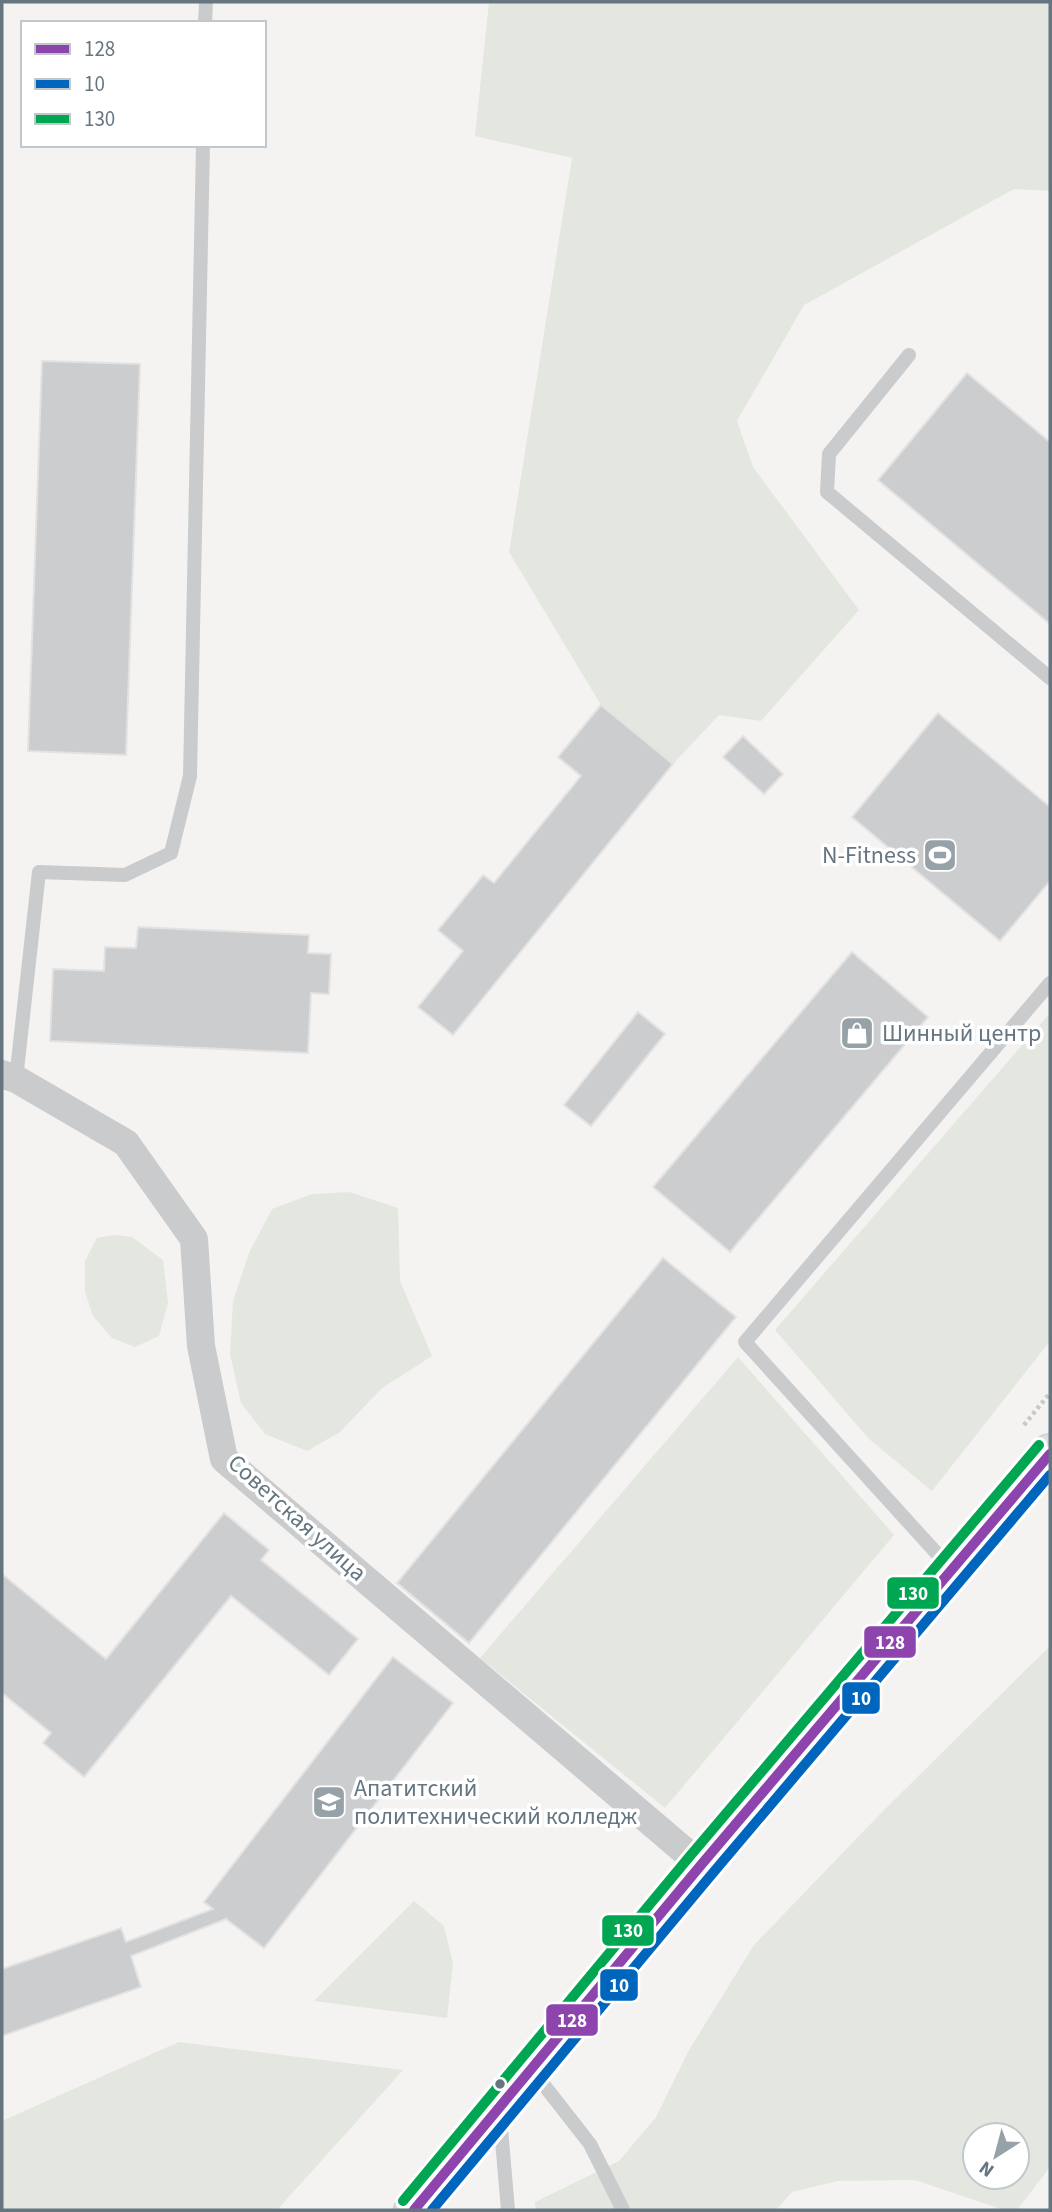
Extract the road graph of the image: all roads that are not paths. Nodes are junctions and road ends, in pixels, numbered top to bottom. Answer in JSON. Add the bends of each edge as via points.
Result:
{"nodes":[{"id":1,"x":206,"y":2,"type":"edge"},
{"id":2,"x":205,"y":21,"type":"edge"},
{"id":3,"x":203,"y":147,"type":"edge"},
{"id":4,"x":909,"y":355,"type":"dead end"},
{"id":5,"x":1050,"y":678,"type":"edge"},
{"id":6,"x":1050,"y":984,"type":"edge"},
{"id":7,"x":9,"y":1076,"type":"edge"},
{"id":8,"x":1049,"y":1459,"type":"edge"},
{"id":9,"x":952,"y":1570,"type":"junction"},
{"id":10,"x":701,"y":1865,"type":"junction"},
{"id":11,"x":532,"y":2069,"type":"junction"},
{"id":12,"x":499,"y":2108,"type":"junction"},
{"id":13,"x":414,"y":2210,"type":"edge"},
{"id":14,"x":508,"y":2210,"type":"edge"},
{"id":15,"x":623,"y":2210,"type":"edge"}],
"edges":[{"from":1,"to":2,"type":"lane"},
{"from":3,"to":7,"type":"lane","via":[[190,776],[171,853],[125,875],[38,872]]},
{"from":4,"to":5,"type":"lane","via":[[829,454],[827,492]]},
{"from":6,"to":9,"type":"lane","via":[[745,1342]]},
{"from":7,"to":10,"type":"street","name":"Советская улица","via":[[126,1143],[194,1239],[201,1346],[225,1459]]},
{"from":8,"to":9,"type":"main road"},
{"from":9,"to":10,"type":"main road"},
{"from":10,"to":11,"type":"main road"},
{"from":11,"to":12,"type":"main road"},
{"from":11,"to":15,"type":"lane","via":[[590,2144]]},
{"from":12,"to":13,"type":"main road"},
{"from":12,"to":14,"type":"lane"}]}
